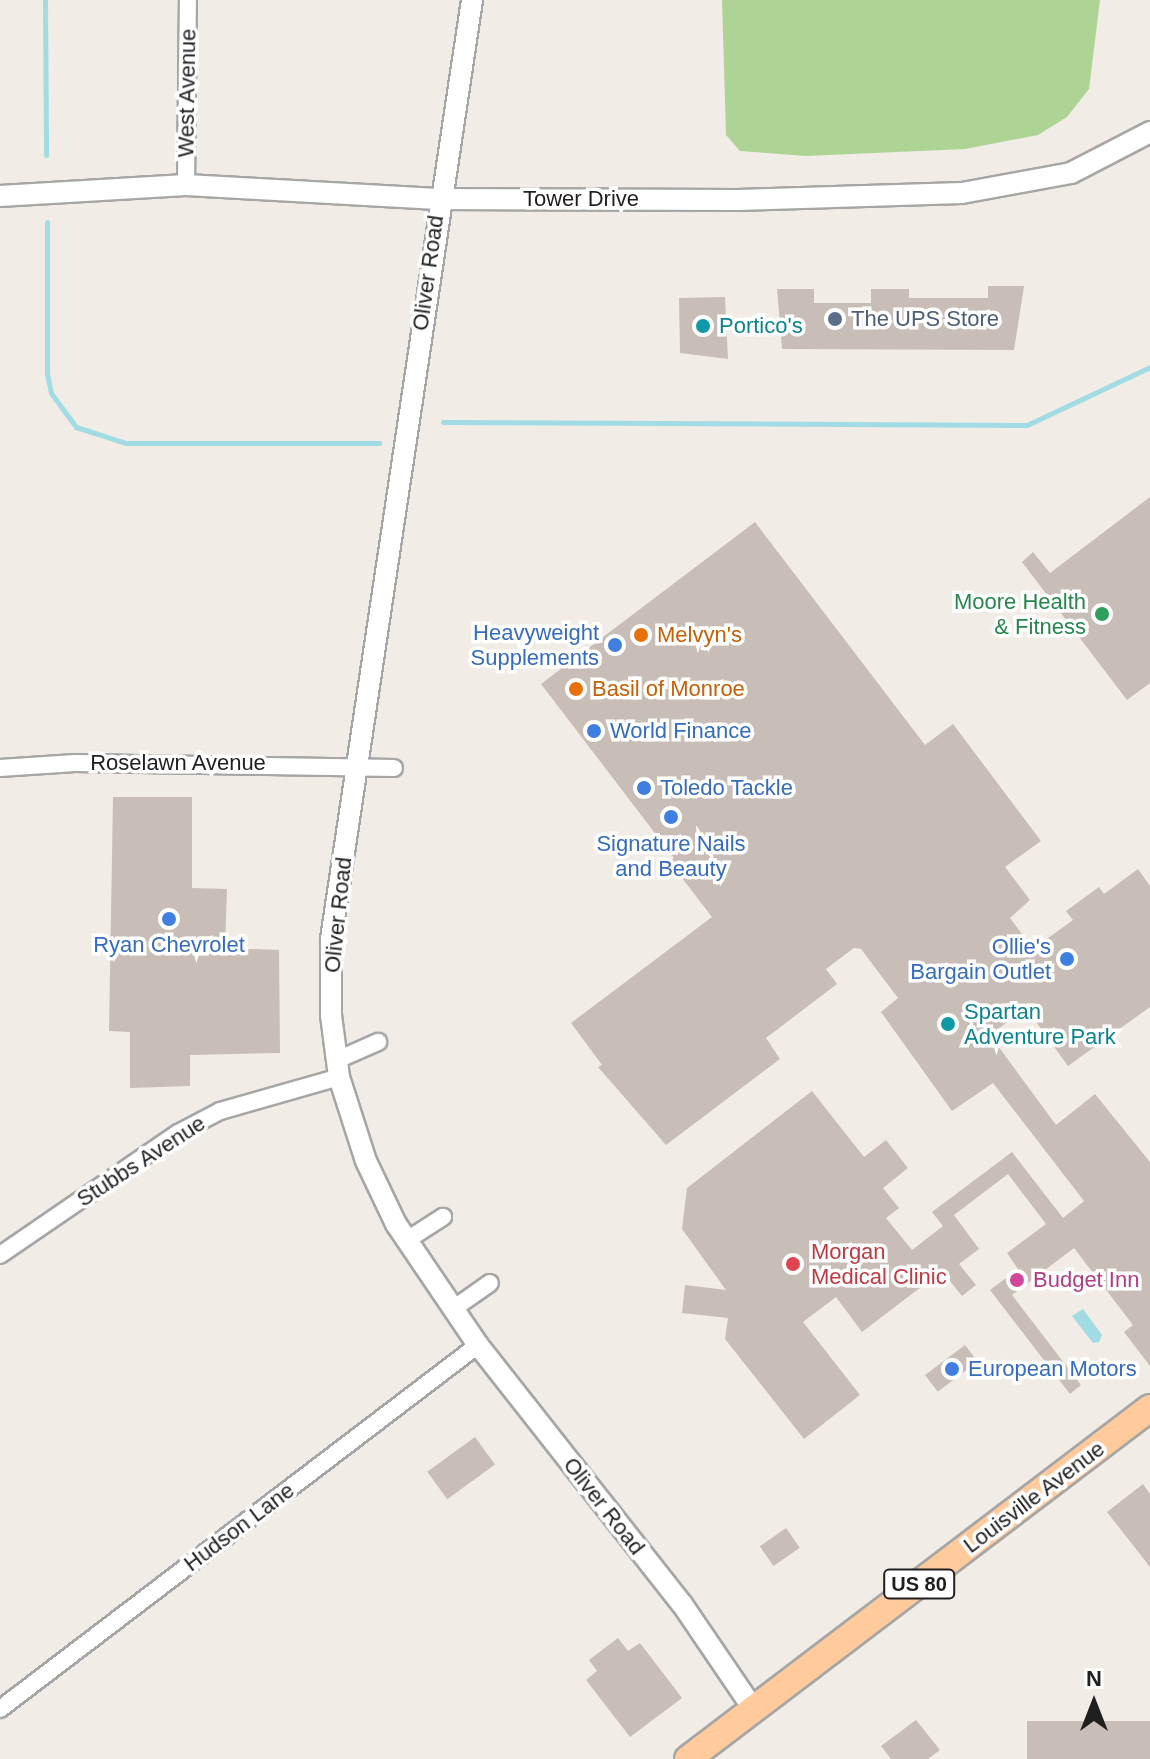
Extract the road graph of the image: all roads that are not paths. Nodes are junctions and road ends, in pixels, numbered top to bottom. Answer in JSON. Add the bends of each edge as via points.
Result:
{"nodes":[{"id":1,"x":188,"y":0,"type":"edge"},
{"id":2,"x":472,"y":0,"type":"edge"},
{"id":3,"x":1150,"y":132,"type":"edge"},
{"id":4,"x":186,"y":185,"type":"junction"},
{"id":5,"x":0,"y":196,"type":"edge"},
{"id":6,"x":438,"y":199,"type":"junction"},
{"id":7,"x":356,"y":766,"type":"junction"},
{"id":8,"x":0,"y":768,"type":"edge"},
{"id":9,"x":394,"y":768,"type":"dead end"},
{"id":10,"x":378,"y":1042,"type":"dead end"},
{"id":11,"x":338,"y":1069,"type":"junction"},
{"id":12,"x":443,"y":1217,"type":"dead end"},
{"id":13,"x":407,"y":1240,"type":"junction"},
{"id":14,"x":0,"y":1255,"type":"edge"},
{"id":15,"x":490,"y":1283,"type":"dead end"},
{"id":16,"x":453,"y":1309,"type":"junction"},
{"id":17,"x":478,"y":1345,"type":"junction"},
{"id":18,"x":1150,"y":1408,"type":"edge"},
{"id":19,"x":0,"y":1709,"type":"edge"},
{"id":20,"x":754,"y":1710,"type":"junction"},
{"id":21,"x":688,"y":1759,"type":"edge"}],
"edges":[{"from":1,"to":4,"type":"street","name":"West Avenue"},
{"from":2,"to":6,"type":"street","name":"Oliver Road"},
{"from":3,"to":6,"type":"street","name":"Tower Drive","via":[[1071,173],[962,193],[738,200]]},
{"from":4,"to":5,"type":"street","name":"Tower Drive"},
{"from":4,"to":6,"type":"street","name":"Tower Drive"},
{"from":6,"to":7,"type":"street","name":"Oliver Road"},
{"from":7,"to":8,"type":"street","name":"Roselawn Avenue","via":[[75,763]]},
{"from":7,"to":9,"type":"street","name":"Roselawn Avenue"},
{"from":7,"to":11,"type":"street","name":"Oliver Road","via":[[331,939],[331,1015]]},
{"from":10,"to":11,"type":"street","name":"Stubbs Avenue"},
{"from":11,"to":13,"type":"street","name":"Oliver Road","via":[[366,1161]]},
{"from":11,"to":14,"type":"street","name":"Stubbs Avenue","via":[[220,1111],[178,1133]]},
{"from":12,"to":13,"type":"street"},
{"from":13,"to":16,"type":"street","name":"Oliver Road"},
{"from":15,"to":16,"type":"street"},
{"from":16,"to":17,"type":"street","name":"Oliver Road"},
{"from":17,"to":19,"type":"street","name":"Hudson Lane"},
{"from":17,"to":20,"type":"street","name":"Oliver Road","via":[[682,1604]]},
{"from":18,"to":20,"type":"main road","name":"Louisville Avenue","number":"US 80"},
{"from":20,"to":21,"type":"main road","name":"Louisville Avenue","number":"US 80"}]}
